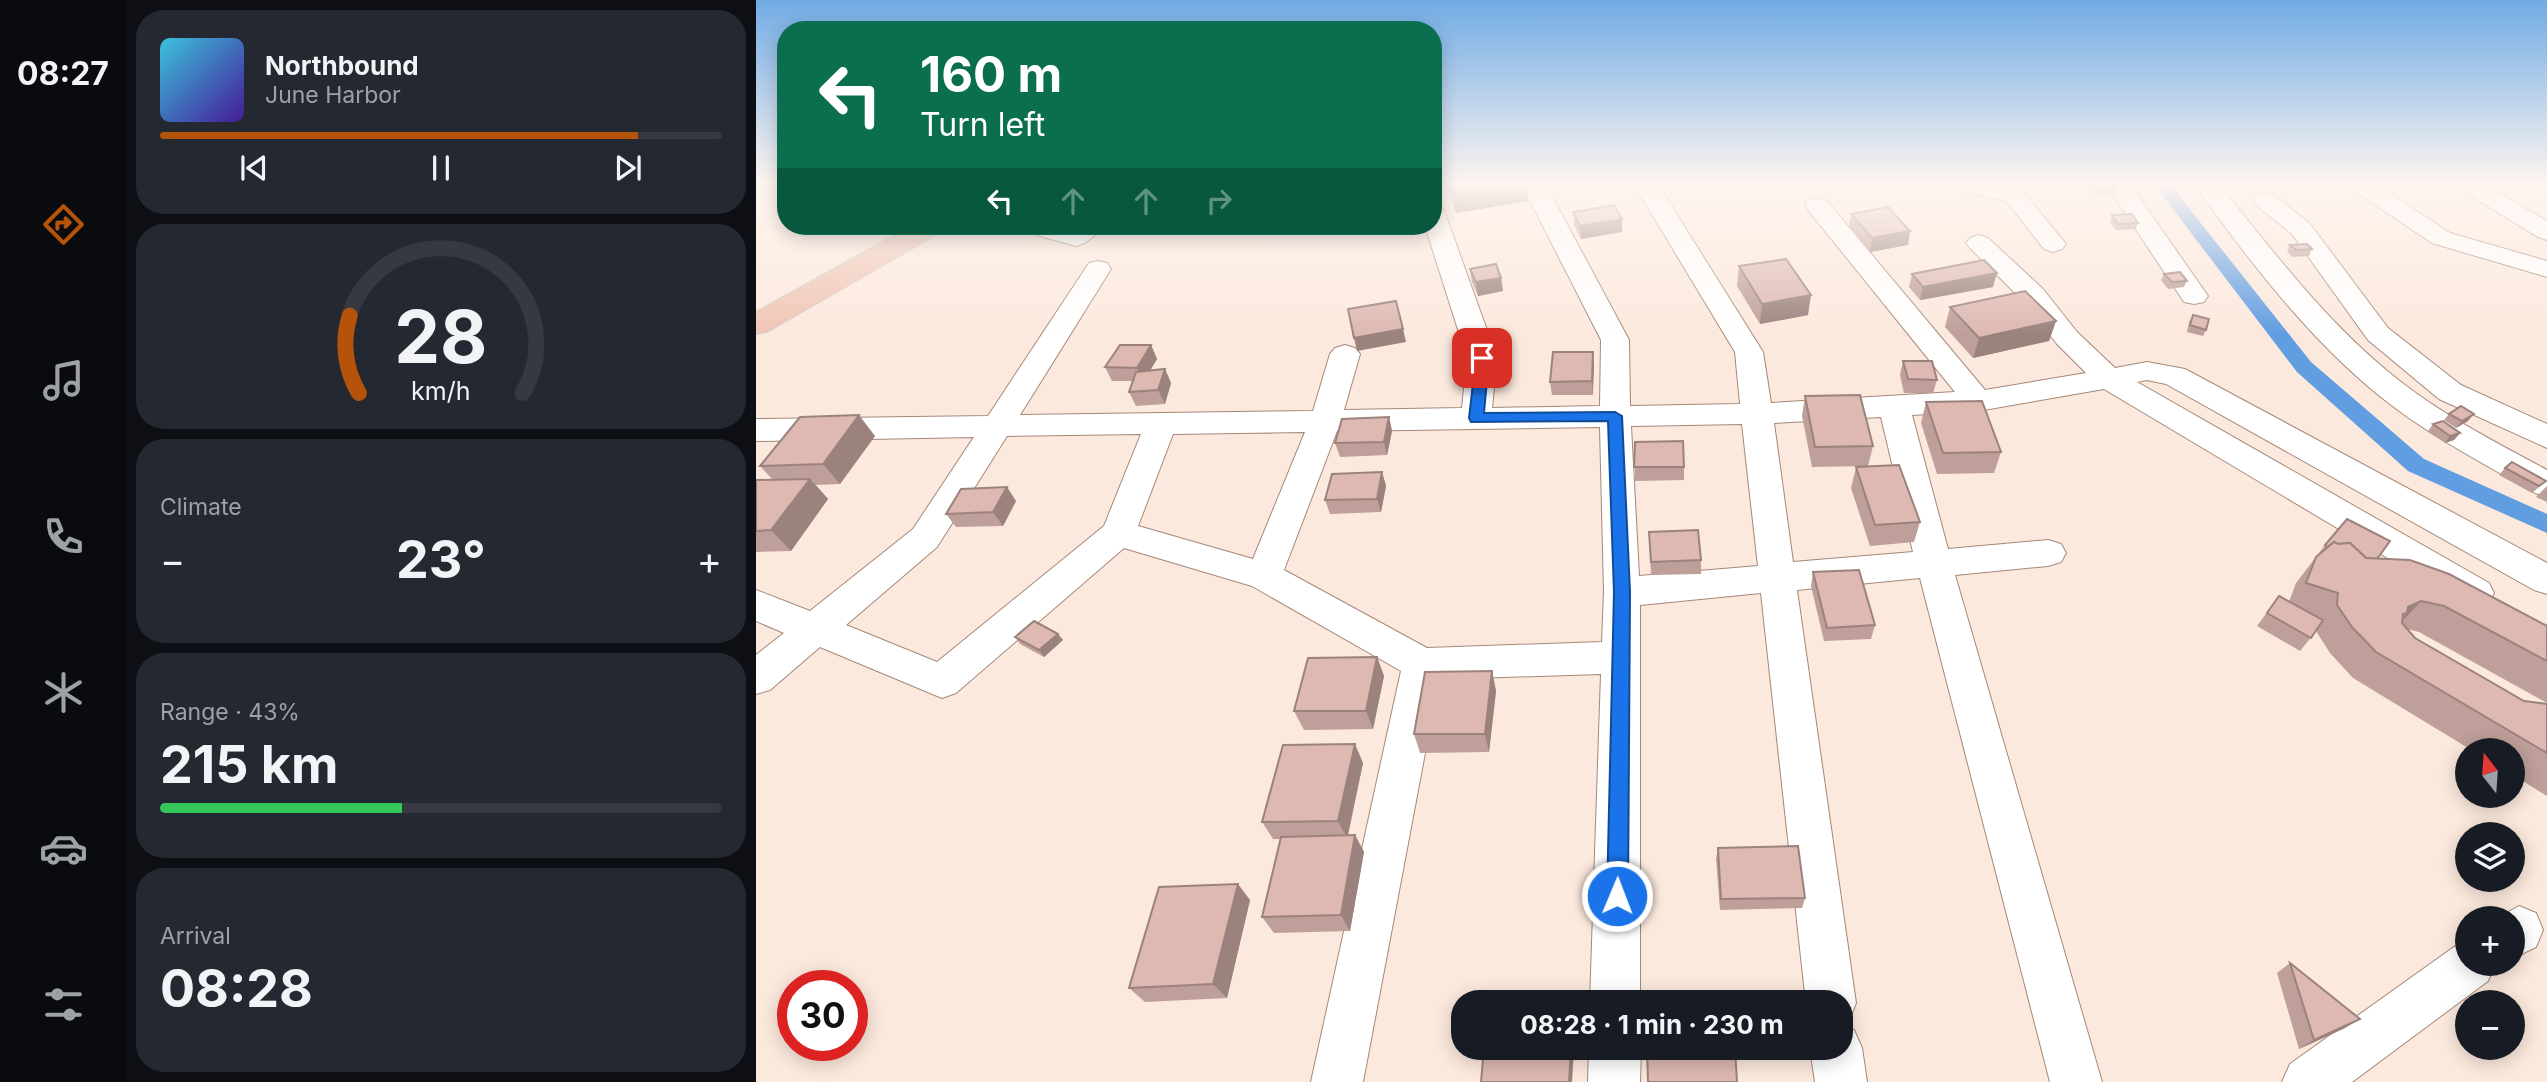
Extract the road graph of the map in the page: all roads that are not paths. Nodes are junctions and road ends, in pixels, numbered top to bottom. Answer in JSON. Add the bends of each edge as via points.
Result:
{"nodes":[{"id":1,"x":1559,"y":233,"type":"edge"},
{"id":2,"x":1676,"y":233,"type":"edge"},
{"id":3,"x":1840,"y":233,"type":"edge"},
{"id":4,"x":2045,"y":233,"type":"edge"},
{"id":5,"x":2151,"y":233,"type":"edge"},
{"id":6,"x":2246,"y":233,"type":"edge"},
{"id":7,"x":2304,"y":233,"type":"edge"},
{"id":8,"x":2434,"y":233,"type":"edge"},
{"id":9,"x":884,"y":235,"type":"edge"},
{"id":10,"x":915,"y":235,"type":"edge"},
{"id":11,"x":1440,"y":235,"type":"edge"},
{"id":12,"x":1979,"y":243,"type":"dead end"},
{"id":13,"x":2053,"y":244,"type":"dead end"},
{"id":14,"x":1098,"y":269,"type":"dead end"},
{"id":15,"x":2547,"y":269,"type":"edge"},
{"id":16,"x":2194,"y":296,"type":"dead end"},
{"id":17,"x":756,"y":303,"type":"edge"},
{"id":18,"x":756,"y":325,"type":"edge"},
{"id":19,"x":1345,"y":354,"type":"dead end"},
{"id":20,"x":2109,"y":379,"type":"junction"},
{"id":21,"x":1978,"y":401,"type":"junction"},
{"id":22,"x":1895,"y":406,"type":"junction"},
{"id":23,"x":1758,"y":414,"type":"junction"},
{"id":24,"x":1615,"y":416,"type":"junction"},
{"id":25,"x":1476,"y":418,"type":"junction"},
{"id":26,"x":1325,"y":421,"type":"junction"},
{"id":27,"x":1161,"y":424,"type":"junction"},
{"id":28,"x":997,"y":426,"type":"junction"},
{"id":29,"x":820,"y":429,"type":"junction"},
{"id":30,"x":756,"y":430,"type":"edge"},
{"id":31,"x":2547,"y":437,"type":"edge"},
{"id":32,"x":796,"y":458,"type":"edge"},
{"id":33,"x":2547,"y":485,"type":"edge"},
{"id":34,"x":1118,"y":533,"type":"junction"},
{"id":35,"x":2048,"y":552,"type":"dead end"},
{"id":36,"x":1934,"y":563,"type":"junction"},
{"id":37,"x":1264,"y":576,"type":"junction"},
{"id":38,"x":1778,"y":578,"type":"junction"},
{"id":39,"x":2547,"y":580,"type":"edge"},
{"id":40,"x":1622,"y":592,"type":"junction"},
{"id":41,"x":756,"y":605,"type":"edge"},
{"id":42,"x":2498,"y":606,"type":"edge"},
{"id":43,"x":813,"y":628,"type":"junction"},
{"id":44,"x":1621,"y":657,"type":"junction"},
{"id":45,"x":1422,"y":664,"type":"junction"},
{"id":46,"x":756,"y":678,"type":"edge"},
{"id":47,"x":2455,"y":976,"type":"edge"},
{"id":48,"x":1615,"y":990,"type":"edge"},
{"id":49,"x":1829,"y":990,"type":"edge"},
{"id":50,"x":1615,"y":1060,"type":"edge"},
{"id":51,"x":1837,"y":1060,"type":"edge"},
{"id":52,"x":1337,"y":1082,"type":"edge"},
{"id":53,"x":1614,"y":1082,"type":"edge"},
{"id":54,"x":1840,"y":1082,"type":"edge"},
{"id":55,"x":2076,"y":1082,"type":"edge"},
{"id":56,"x":2308,"y":1082,"type":"edge"}],
"edges":[{"from":1,"to":24,"type":"street","via":[[1615,340]]},
{"from":2,"to":23,"type":"street","via":[[1749,352]]},
{"from":3,"to":21,"type":"street"},
{"from":4,"to":13,"type":"street"},
{"from":5,"to":16,"type":"street"},
{"from":6,"to":33,"type":"street","via":[[2302,305],[2372,373],[2441,425]]},
{"from":7,"to":31,"type":"street","via":[[2378,334],[2450,392]]},
{"from":8,"to":15,"type":"street"},
{"from":9,"to":17,"type":"main road"},
{"from":10,"to":18,"type":"main road"},
{"from":11,"to":25,"type":"street","via":[[1482,358]]},
{"from":12,"to":20,"type":"street","via":[[2034,295],[2067,338]]},
{"from":14,"to":28,"type":"street"},
{"from":19,"to":26,"type":"street"},
{"from":20,"to":21,"type":"street"},
{"from":20,"to":39,"type":"street","via":[[2147,371],[2174,376]]},
{"from":20,"to":42,"type":"street"},
{"from":21,"to":22,"type":"street"},
{"from":22,"to":23,"type":"street"},
{"from":22,"to":36,"type":"street"},
{"from":23,"to":24,"type":"street"},
{"from":23,"to":38,"type":"street"},
{"from":24,"to":25,"type":"street"},
{"from":24,"to":40,"type":"street"},
{"from":25,"to":26,"type":"street"},
{"from":26,"to":27,"type":"street"},
{"from":26,"to":37,"type":"street"},
{"from":27,"to":28,"type":"street"},
{"from":27,"to":34,"type":"street"},
{"from":28,"to":29,"type":"street"},
{"from":28,"to":43,"type":"street","via":[[925,538]]},
{"from":29,"to":30,"type":"street"},
{"from":29,"to":32,"type":"street"},
{"from":34,"to":37,"type":"street"},
{"from":34,"to":43,"type":"street","via":[[942,681]]},
{"from":35,"to":36,"type":"street"},
{"from":36,"to":38,"type":"street"},
{"from":36,"to":55,"type":"street"},
{"from":37,"to":45,"type":"street"},
{"from":38,"to":40,"type":"street"},
{"from":38,"to":49,"type":"street"},
{"from":40,"to":44,"type":"street"},
{"from":41,"to":43,"type":"street"},
{"from":43,"to":46,"type":"street"},
{"from":44,"to":45,"type":"street"},
{"from":44,"to":48,"type":"street"},
{"from":45,"to":52,"type":"street"},
{"from":47,"to":56,"type":"street"},
{"from":50,"to":53,"type":"street"},
{"from":51,"to":54,"type":"street"}]}
